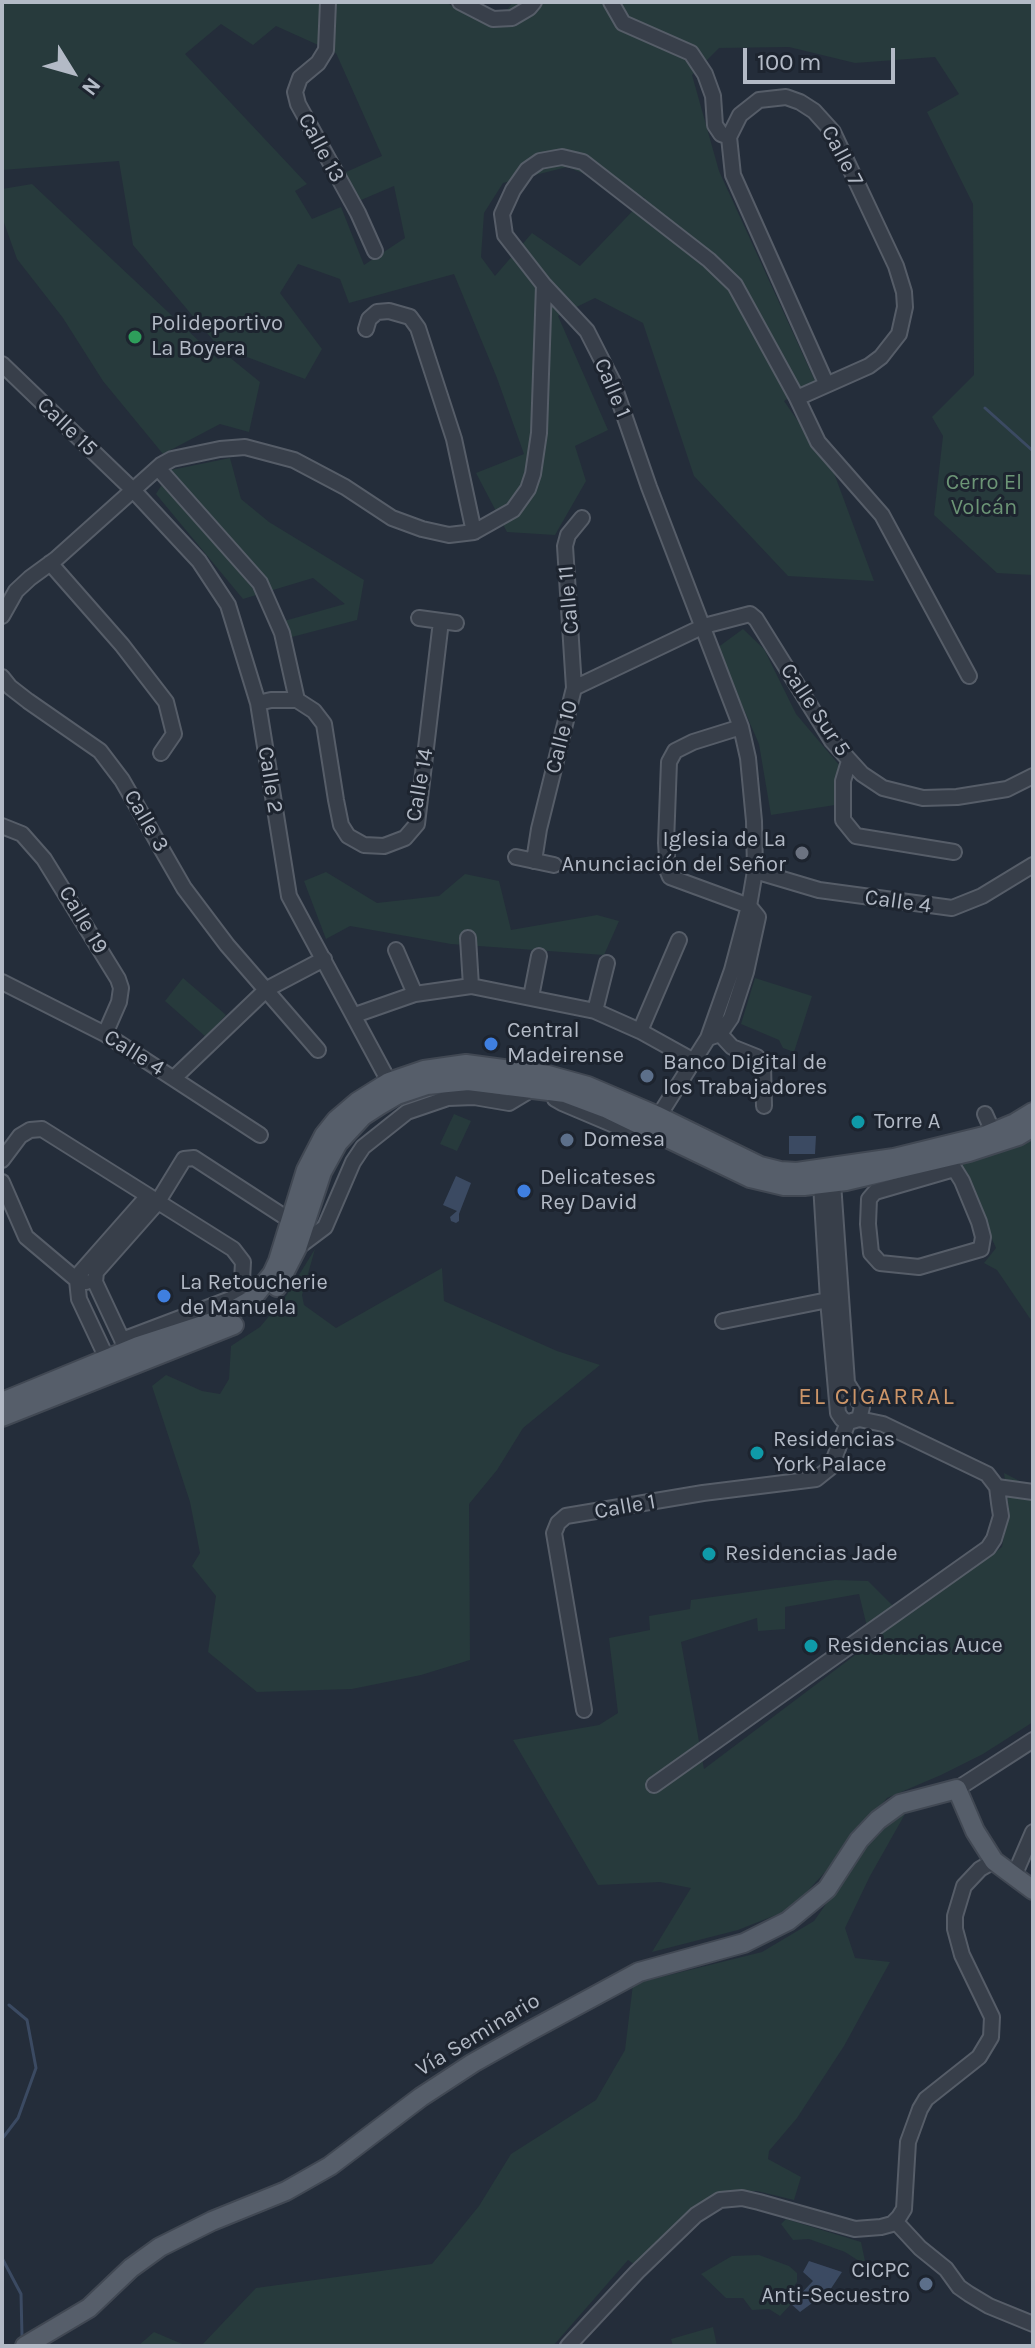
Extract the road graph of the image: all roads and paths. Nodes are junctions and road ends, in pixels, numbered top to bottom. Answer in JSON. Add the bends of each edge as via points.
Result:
{"nodes":[{"id":1,"x":328,"y":2,"type":"edge"},
{"id":2,"x":460,"y":2,"type":"edge"},
{"id":3,"x":534,"y":2,"type":"edge"},
{"id":4,"x":611,"y":2,"type":"edge"},
{"id":5,"x":729,"y":137,"type":"junction"},
{"id":6,"x":375,"y":251,"type":"dead end"},
{"id":7,"x":544,"y":285,"type":"junction"},
{"id":8,"x":366,"y":329,"type":"dead end"},
{"id":9,"x":2,"y":364,"type":"edge"},
{"id":10,"x":826,"y":383,"type":"junction"},
{"id":11,"x":797,"y":398,"type":"junction"},
{"id":12,"x":158,"y":468,"type":"junction"},
{"id":13,"x":133,"y":490,"type":"junction"},
{"id":14,"x":582,"y":518,"type":"dead end"},
{"id":15,"x":474,"y":532,"type":"junction"},
{"id":16,"x":50,"y":563,"type":"junction"},
{"id":17,"x":3,"y":606,"type":"edge"},
{"id":18,"x":419,"y":618,"type":"dead end"},
{"id":19,"x":704,"y":626,"type":"junction"},
{"id":20,"x":969,"y":676,"type":"dead end"},
{"id":21,"x":2,"y":677,"type":"edge"},
{"id":22,"x":574,"y":688,"type":"junction"},
{"id":23,"x":297,"y":700,"type":"junction"},
{"id":24,"x":258,"y":703,"type":"junction"},
{"id":25,"x":741,"y":727,"type":"junction"},
{"id":26,"x":161,"y":753,"type":"dead end"},
{"id":27,"x":849,"y":761,"type":"junction"},
{"id":28,"x":1033,"y":776,"type":"edge"},
{"id":29,"x":2,"y":826,"type":"edge"},
{"id":30,"x":954,"y":852,"type":"dead end"},
{"id":31,"x":516,"y":857,"type":"dead end"},
{"id":32,"x":534,"y":861,"type":"junction"},
{"id":33,"x":554,"y":865,"type":"dead end"},
{"id":34,"x":1033,"y":865,"type":"edge"},
{"id":35,"x":755,"y":871,"type":"junction"},
{"id":36,"x":749,"y":906,"type":"junction"},
{"id":37,"x":468,"y":938,"type":"dead end"},
{"id":38,"x":679,"y":940,"type":"dead end"},
{"id":39,"x":396,"y":950,"type":"dead end"},
{"id":40,"x":539,"y":956,"type":"dead end"},
{"id":41,"x":324,"y":959,"type":"junction"},
{"id":42,"x":607,"y":963,"type":"dead end"},
{"id":43,"x":2,"y":982,"type":"edge"},
{"id":44,"x":471,"y":986,"type":"junction"},
{"id":45,"x":267,"y":989,"type":"junction"},
{"id":46,"x":415,"y":994,"type":"junction"},
{"id":47,"x":531,"y":997,"type":"junction"},
{"id":48,"x":595,"y":1011,"type":"junction"},
{"id":49,"x":355,"y":1015,"type":"junction"},
{"id":50,"x":640,"y":1031,"type":"junction"},
{"id":51,"x":105,"y":1034,"type":"junction"},
{"id":52,"x":714,"y":1036,"type":"junction"},
{"id":53,"x":318,"y":1050,"type":"dead end"},
{"id":54,"x":694,"y":1061,"type":"junction"},
{"id":55,"x":174,"y":1078,"type":"junction"},
{"id":56,"x":534,"y":1088,"type":"junction"},
{"id":57,"x":393,"y":1089,"type":"junction"},
{"id":58,"x":764,"y":1106,"type":"dead end"},
{"id":59,"x":1033,"y":1112,"type":"edge"},
{"id":60,"x":985,"y":1114,"type":"dead end"},
{"id":61,"x":1033,"y":1127,"type":"edge"},
{"id":62,"x":652,"y":1128,"type":"junction"},
{"id":63,"x":993,"y":1132,"type":"junction"},
{"id":64,"x":260,"y":1135,"type":"dead end"},
{"id":65,"x":2,"y":1160,"type":"edge"},
{"id":66,"x":951,"y":1163,"type":"junction"},
{"id":67,"x":827,"y":1178,"type":"junction"},
{"id":68,"x":2,"y":1182,"type":"edge"},
{"id":69,"x":152,"y":1200,"type":"junction"},
{"id":70,"x":291,"y":1221,"type":"junction"},
{"id":71,"x":297,"y":1248,"type":"junction"},
{"id":72,"x":77,"y":1280,"type":"junction"},
{"id":73,"x":95,"y":1282,"type":"junction"},
{"id":74,"x":828,"y":1300,"type":"junction"},
{"id":75,"x":723,"y":1321,"type":"dead end"},
{"id":76,"x":97,"y":1337,"type":"junction"},
{"id":77,"x":124,"y":1346,"type":"junction"},
{"id":78,"x":111,"y":1366,"type":"junction"},
{"id":79,"x":842,"y":1384,"type":"junction"},
{"id":80,"x":2,"y":1402,"type":"edge"},
{"id":81,"x":2,"y":1417,"type":"edge"},
{"id":82,"x":853,"y":1420,"type":"junction"},
{"id":83,"x":997,"y":1487,"type":"junction"},
{"id":84,"x":1033,"y":1492,"type":"edge"},
{"id":85,"x":584,"y":1710,"type":"dead end"},
{"id":86,"x":1033,"y":1740,"type":"edge"},
{"id":87,"x":654,"y":1785,"type":"dead end"},
{"id":88,"x":957,"y":1789,"type":"junction"},
{"id":89,"x":1033,"y":1832,"type":"edge"},
{"id":90,"x":994,"y":1861,"type":"junction"},
{"id":91,"x":1014,"y":1876,"type":"junction"},
{"id":92,"x":1033,"y":1890,"type":"edge"},
{"id":93,"x":895,"y":2221,"type":"junction"},
{"id":94,"x":1033,"y":2324,"type":"edge"},
{"id":95,"x":25,"y":2346,"type":"edge"},
{"id":96,"x":568,"y":2346,"type":"edge"}],
"edges":[{"from":1,"to":6,"type":"street","name":"Calle 13","via":[[326,50],[300,78],[295,92]]},
{"from":2,"to":3,"type":"street","via":[[493,19],[512,18]]},
{"from":4,"to":5,"type":"street","via":[[623,23],[691,53],[713,96],[715,125]]},
{"from":5,"to":10,"type":"street","via":[[733,175]]},
{"from":5,"to":10,"type":"street","name":"Calle 7","via":[[740,115],[759,100],[786,97],[814,111],[833,132],[902,280],[905,307],[899,334],[869,366]]},
{"from":7,"to":11,"type":"street","name":"Calle 1","via":[[505,235],[502,214],[527,170],[562,157],[593,169],[735,285]]},
{"from":7,"to":15,"type":"street","via":[[542,396],[533,474],[513,510]]},
{"from":7,"to":19,"type":"street","name":"Calle 1","via":[[587,331],[612,380]]},
{"from":8,"to":15,"type":"street","via":[[377,312],[389,311],[410,317],[418,328],[454,439]]},
{"from":9,"to":13,"type":"street","name":"Calle 15"},
{"from":10,"to":11,"type":"street","name":"Calle 7"},
{"from":11,"to":20,"type":"street","name":"Calle 1","via":[[818,442],[882,515]]},
{"from":12,"to":13,"type":"street"},
{"from":12,"to":15,"type":"street","via":[[172,459],[220,449],[266,451],[305,465],[407,524],[449,535]]},
{"from":12,"to":23,"type":"street","via":[[260,583],[282,633]]},
{"from":13,"to":16,"type":"street"},
{"from":13,"to":24,"type":"street","name":"Calle 2","via":[[216,584],[228,605]]},
{"from":14,"to":22,"type":"street","name":"Calle 11","via":[[565,546]]},
{"from":16,"to":17,"type":"street"},
{"from":16,"to":26,"type":"street","via":[[166,702],[174,734]]},
{"from":18,"to":23,"type":"street","name":"Calle 14","via":[[449,622],[417,824],[405,838],[384,846],[364,845],[348,836],[341,825],[324,724]]},
{"from":19,"to":22,"type":"street","name":"Calle 10"},
{"from":19,"to":25,"type":"street","name":"Calle 1"},
{"from":19,"to":27,"type":"street","name":"Calle Sur 5","via":[[742,614],[756,619],[816,718]]},
{"from":21,"to":45,"type":"street","name":"Calle 3","via":[[100,751],[184,888]]},
{"from":22,"to":32,"type":"street","name":"Calle 10"},
{"from":23,"to":24,"type":"street"},
{"from":24,"to":41,"type":"street","name":"Calle 2","via":[[289,896]]},
{"from":25,"to":35,"type":"street","name":"Calle 1"},
{"from":25,"to":36,"type":"street","via":[[675,751],[669,762],[666,843],[670,877]]},
{"from":27,"to":28,"type":"street","name":"Calle Sur 5","via":[[883,788],[923,798],[985,794]]},
{"from":27,"to":30,"type":"street","via":[[843,820],[856,836]]},
{"from":29,"to":51,"type":"street","name":"Calle 19","via":[[22,834],[55,874],[118,979],[119,1002]]},
{"from":31,"to":32,"type":"street"},
{"from":32,"to":33,"type":"street"},
{"from":34,"to":35,"type":"street","name":"Calle 4","via":[[952,908],[850,898]]},
{"from":35,"to":36,"type":"street","name":"Calle 1"},
{"from":36,"to":52,"type":"street","name":"Calle 1"},
{"from":37,"to":44,"type":"street"},
{"from":38,"to":50,"type":"street"},
{"from":39,"to":46,"type":"street"},
{"from":40,"to":47,"type":"street"},
{"from":41,"to":45,"type":"street"},
{"from":41,"to":49,"type":"street","name":"Calle 2"},
{"from":42,"to":48,"type":"street"},
{"from":43,"to":51,"type":"street","name":"Calle 4"},
{"from":44,"to":46,"type":"street"},
{"from":44,"to":47,"type":"street"},
{"from":45,"to":53,"type":"street","name":"Calle 3"},
{"from":45,"to":55,"type":"street"},
{"from":46,"to":49,"type":"street"},
{"from":47,"to":48,"type":"street"},
{"from":48,"to":50,"type":"street"},
{"from":49,"to":57,"type":"street","name":"Calle 2"},
{"from":50,"to":54,"type":"street"},
{"from":51,"to":55,"type":"street","name":"Calle 4"},
{"from":52,"to":54,"type":"street","name":"Calle 1"},
{"from":52,"to":58,"type":"street","via":[[763,1064]]},
{"from":54,"to":62,"type":"street","name":"Calle 1"},
{"from":55,"to":64,"type":"street","name":"Calle 4"},
{"from":56,"to":57,"type":"main road","via":[[468,1081]]},
{"from":56,"to":62,"type":"main road","via":[[583,1099]]},
{"from":56,"to":71,"type":"street","via":[[509,1103],[448,1098],[407,1112],[363,1147],[325,1227]]},
{"from":57,"to":62,"type":"main road","via":[[424,1070],[451,1065],[505,1068],[588,1086]]},
{"from":57,"to":70,"type":"main road","via":[[346,1110],[324,1135],[306,1170]]},
{"from":57,"to":71,"type":"main road","via":[[338,1143],[322,1172]]},
{"from":59,"to":63,"type":"main road"},
{"from":60,"to":63,"type":"street"},
{"from":61,"to":66,"type":"main road"},
{"from":62,"to":67,"type":"main road","via":[[760,1166]]},
{"from":63,"to":67,"type":"main road"},
{"from":65,"to":69,"type":"street","via":[[20,1136],[42,1129]]},
{"from":66,"to":66,"type":"street","via":[[869,1199],[871,1253],[880,1263],[919,1267],[981,1249],[979,1222]]},
{"from":66,"to":67,"type":"main road"},
{"from":67,"to":74,"type":"street"},
{"from":67,"to":79,"type":"street"},
{"from":68,"to":72,"type":"street","via":[[26,1237]]},
{"from":69,"to":70,"type":"street","via":[[190,1157]]},
{"from":69,"to":72,"type":"street"},
{"from":69,"to":73,"type":"street","via":[[96,1272]]},
{"from":69,"to":77,"type":"street","via":[[233,1249],[243,1262],[242,1281],[233,1298]]},
{"from":70,"to":77,"type":"main road","via":[[272,1274],[251,1300],[212,1322]]},
{"from":71,"to":77,"type":"main road","via":[[270,1297],[240,1321]]},
{"from":72,"to":73,"type":"street"},
{"from":72,"to":76,"type":"street","via":[[79,1299]]},
{"from":73,"to":77,"type":"street"},
{"from":74,"to":75,"type":"street"},
{"from":74,"to":79,"type":"street"},
{"from":76,"to":77,"type":"street"},
{"from":76,"to":78,"type":"street"},
{"from":77,"to":78,"type":"main road"},
{"from":78,"to":80,"type":"main road"},
{"from":78,"to":81,"type":"main road"},
{"from":79,"to":82,"type":"street","via":[[862,1407]]},
{"from":79,"to":82,"type":"street","via":[[838,1413]]},
{"from":82,"to":83,"type":"street","via":[[883,1424],[980,1469]]},
{"from":82,"to":85,"type":"street","name":"Calle 1","via":[[831,1467],[816,1479],[566,1516],[558,1523],[554,1533]]},
{"from":83,"to":84,"type":"street"},
{"from":83,"to":87,"type":"street","via":[[1001,1516],[988,1548]]},
{"from":86,"to":88,"type":"street"},
{"from":88,"to":90,"type":"main road"},
{"from":88,"to":95,"type":"main road","name":"Vía Seminario","via":[[900,1804],[878,1820],[827,1889],[775,1928],[614,1984],[473,2063],[330,2166],[160,2247],[89,2308]]},
{"from":89,"to":91,"type":"street"},
{"from":90,"to":91,"type":"main road"},
{"from":90,"to":93,"type":"street","via":[[964,1886],[955,1916],[962,1955],[992,2017],[991,2037],[979,2057],[920,2109],[908,2142],[904,2209]]},
{"from":91,"to":92,"type":"main road"},
{"from":93,"to":94,"type":"street","via":[[969,2294]]},
{"from":93,"to":96,"type":"street","via":[[855,2229],[742,2198],[720,2200],[656,2253]]}]}
